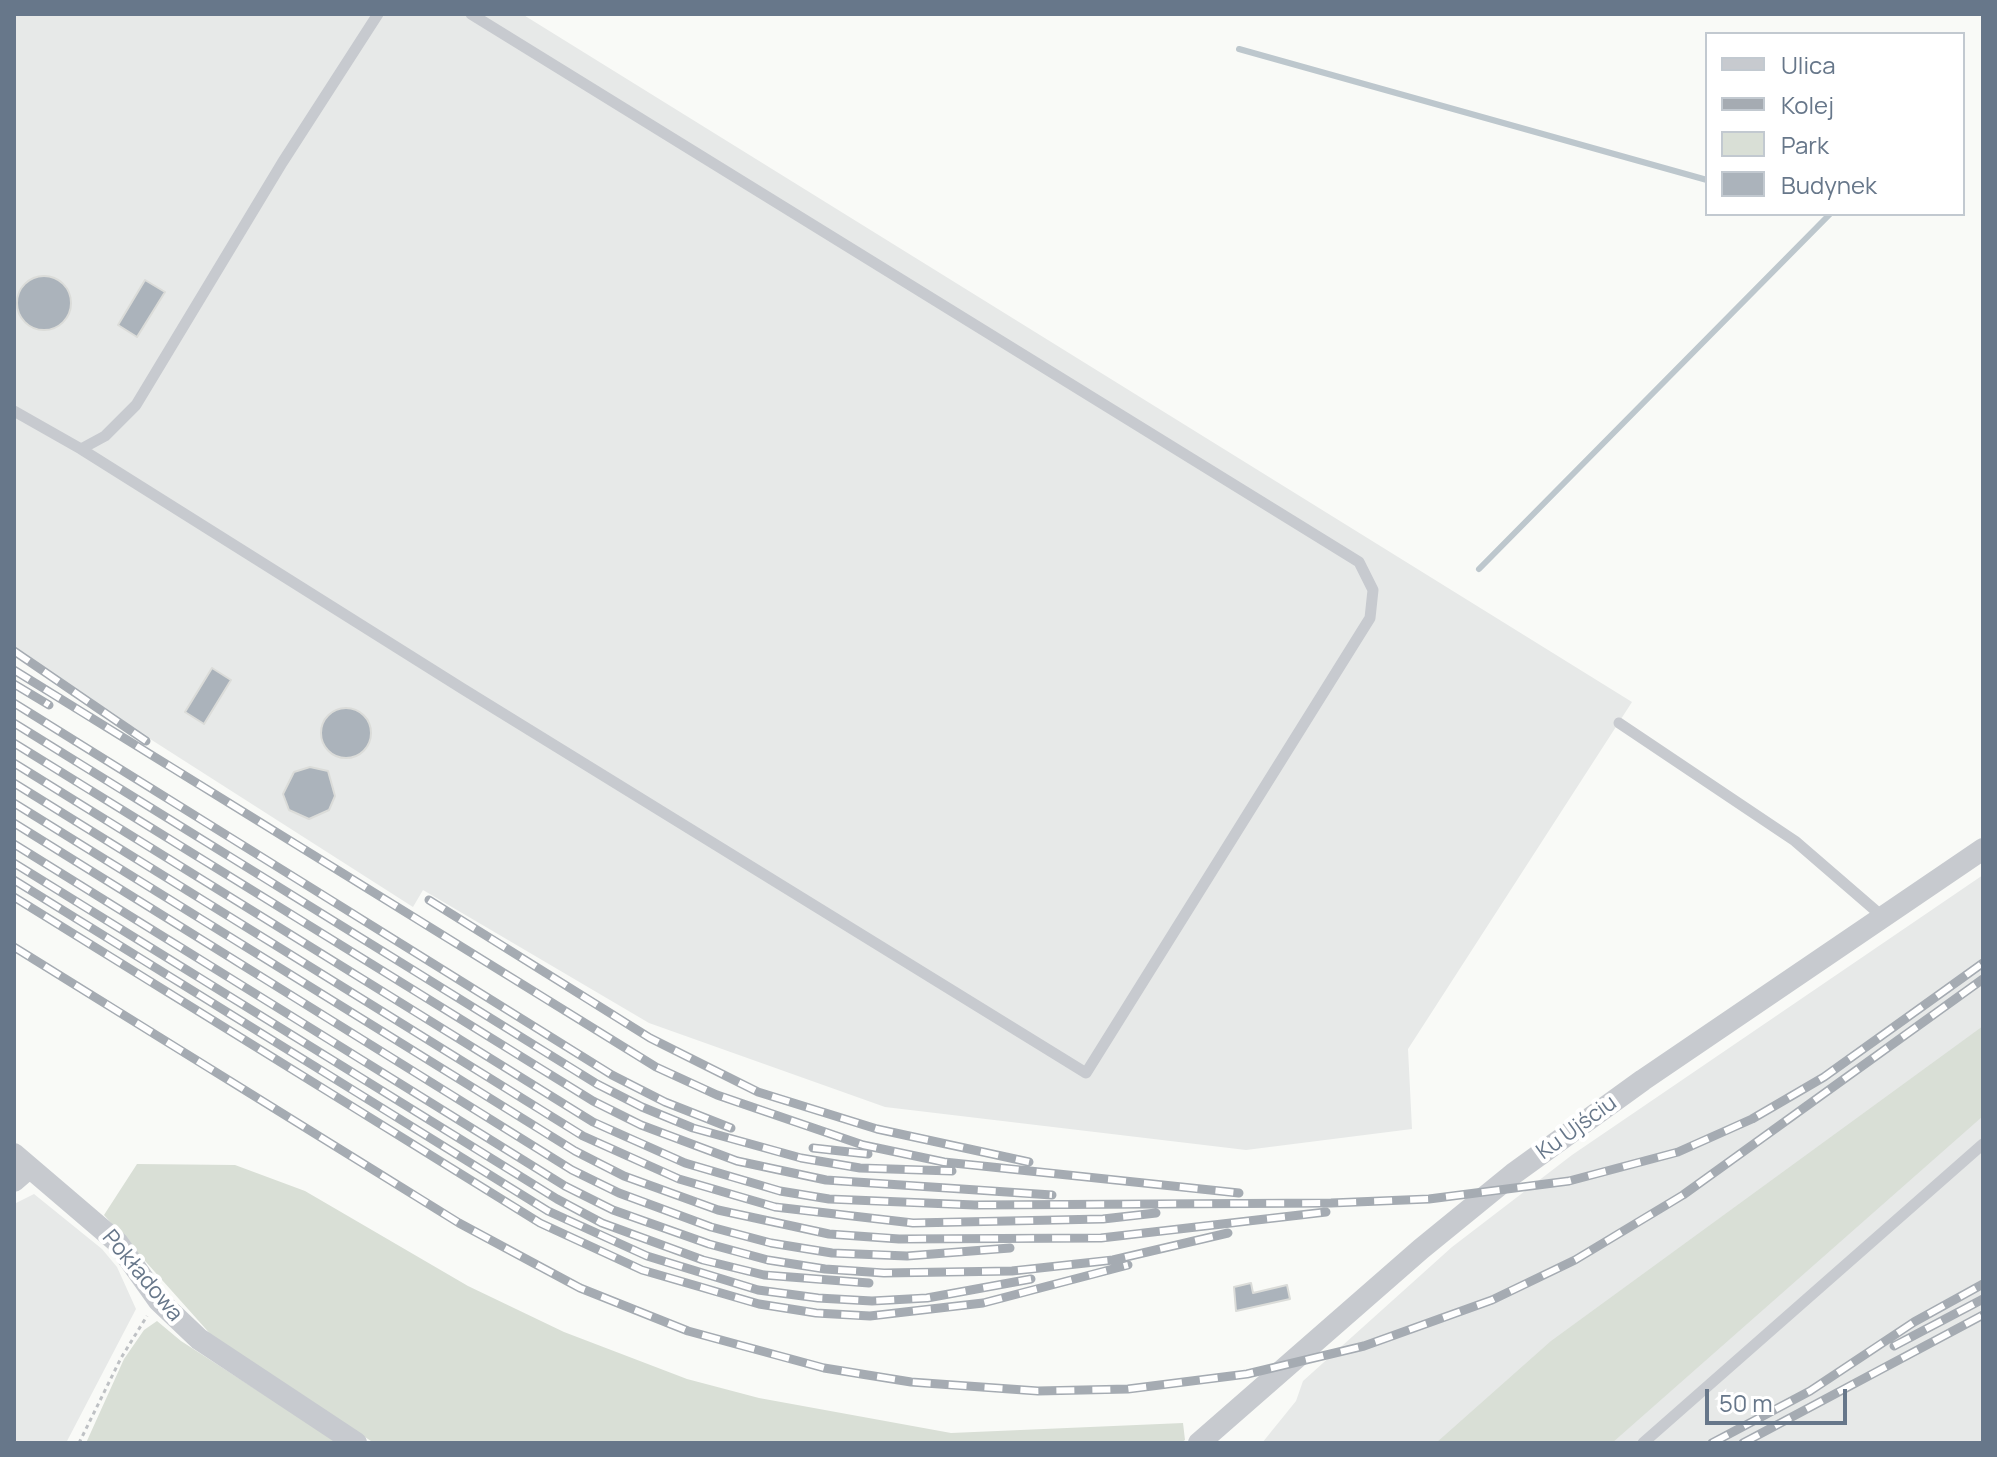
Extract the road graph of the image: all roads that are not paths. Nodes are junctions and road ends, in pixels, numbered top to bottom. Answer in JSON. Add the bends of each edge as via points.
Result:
{"nodes":[{"id":1,"x":378,"y":14,"type":"edge"},
{"id":2,"x":471,"y":14,"type":"edge"},
{"id":3,"x":14,"y":411,"type":"edge"},
{"id":4,"x":81,"y":449,"type":"junction"},
{"id":5,"x":1619,"y":723,"type":"dead end"},
{"id":6,"x":1983,"y":849,"type":"edge"},
{"id":7,"x":1883,"y":917,"type":"junction"},
{"id":8,"x":1983,"y":1144,"type":"edge"},
{"id":9,"x":19,"y":1168,"type":"edge"},
{"id":10,"x":356,"y":1443,"type":"edge"},
{"id":11,"x":1199,"y":1443,"type":"edge"},
{"id":12,"x":1643,"y":1443,"type":"edge"}],
"edges":[{"from":1,"to":4,"type":"lane","via":[[136,405],[105,436]]},
{"from":2,"to":4,"type":"lane","via":[[1359,562],[1373,590],[1370,618],[1086,1073]]},
{"from":3,"to":4,"type":"lane"},
{"from":5,"to":7,"type":"lane","via":[[1795,841]]},
{"from":6,"to":7,"type":"street","name":"Ku Ujściu"},
{"from":7,"to":11,"type":"street","name":"Ku Ujściu","via":[[1643,1080],[1490,1192]]},
{"from":8,"to":12,"type":"lane"},
{"from":9,"to":10,"type":"street","name":"Pokładowa","via":[[81,1208],[117,1242],[159,1301],[199,1339]]}]}
